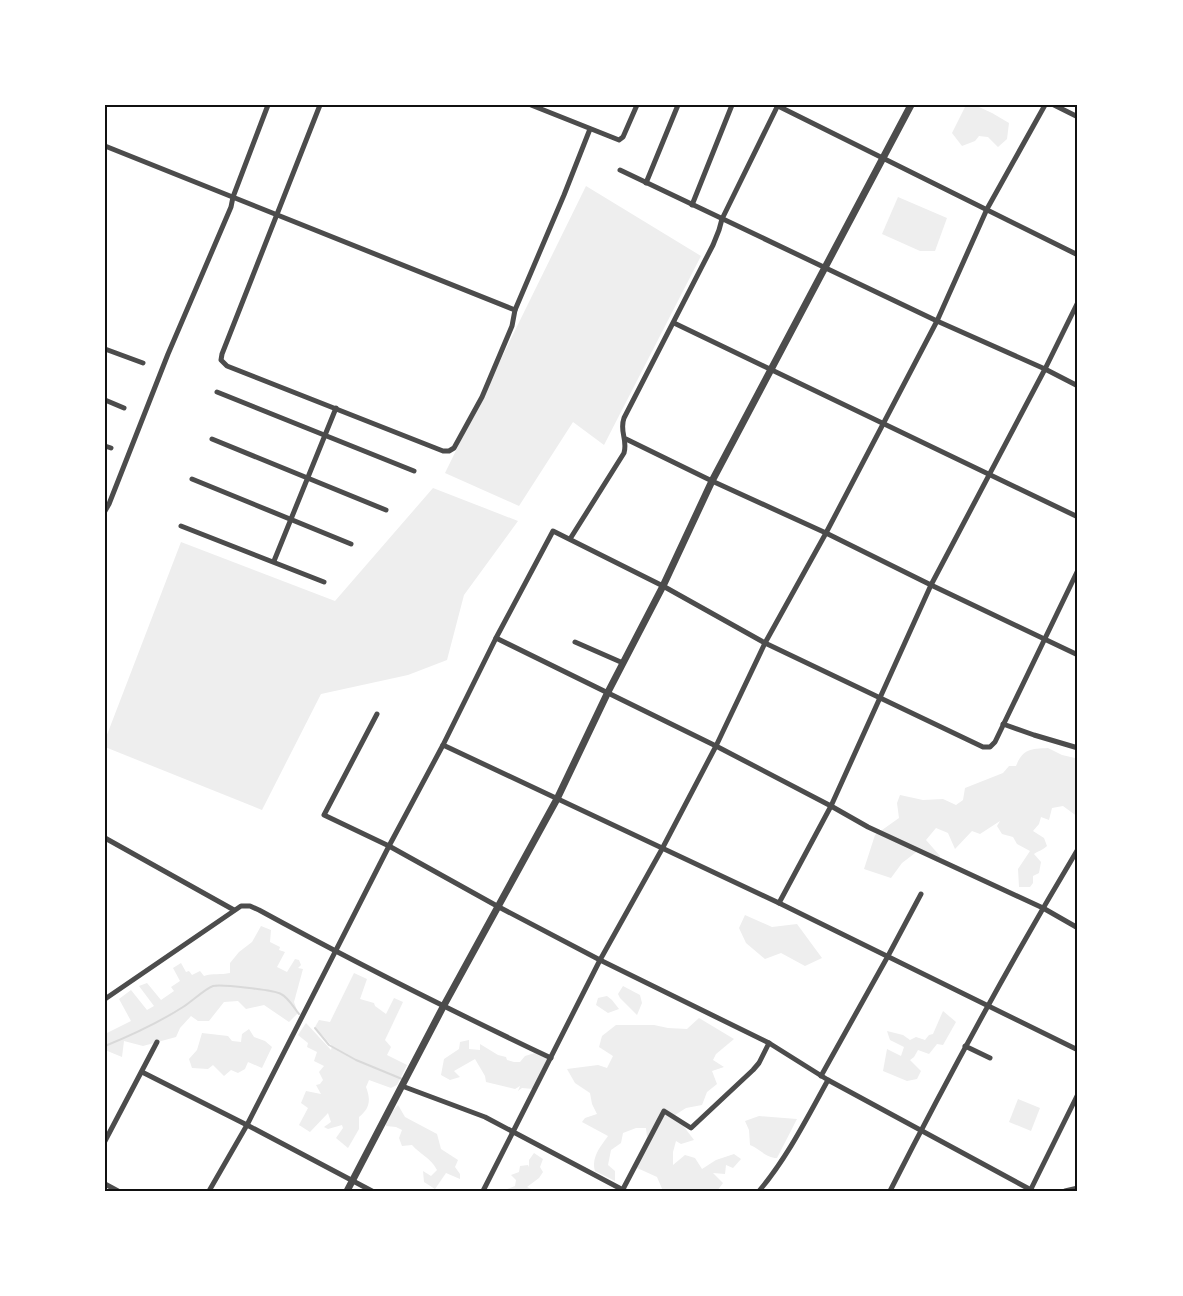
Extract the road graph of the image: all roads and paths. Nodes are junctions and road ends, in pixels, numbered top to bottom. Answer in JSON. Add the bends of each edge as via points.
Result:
{"nodes":[{"id":1,"x":268,"y":105,"type":"edge"},
{"id":2,"x":320,"y":105,"type":"edge"},
{"id":3,"x":531,"y":105,"type":"edge"},
{"id":4,"x":637,"y":105,"type":"edge"},
{"id":5,"x":678,"y":105,"type":"edge"},
{"id":6,"x":732,"y":105,"type":"edge"},
{"id":7,"x":777,"y":105,"type":"edge"},
{"id":8,"x":911,"y":105,"type":"edge"},
{"id":9,"x":1045,"y":105,"type":"edge"},
{"id":10,"x":1054,"y":105,"type":"edge"},
{"id":11,"x":1078,"y":117,"type":"edge"},
{"id":12,"x":590,"y":129,"type":"junction"},
{"id":13,"x":105,"y":146,"type":"edge"},
{"id":14,"x":883,"y":158,"type":"junction"},
{"id":15,"x":620,"y":170,"type":"dead end"},
{"id":16,"x":646,"y":183,"type":"junction"},
{"id":17,"x":233,"y":197,"type":"junction"},
{"id":18,"x":692,"y":205,"type":"junction"},
{"id":19,"x":987,"y":210,"type":"junction"},
{"id":20,"x":278,"y":215,"type":"junction"},
{"id":21,"x":722,"y":219,"type":"junction"},
{"id":22,"x":1078,"y":255,"type":"edge"},
{"id":23,"x":825,"y":267,"type":"junction"},
{"id":24,"x":1078,"y":302,"type":"edge"},
{"id":25,"x":515,"y":310,"type":"junction"},
{"id":26,"x":937,"y":321,"type":"junction"},
{"id":27,"x":674,"y":324,"type":"junction"},
{"id":28,"x":105,"y":349,"type":"edge"},
{"id":29,"x":142,"y":363,"type":"dead end"},
{"id":30,"x":1045,"y":369,"type":"junction"},
{"id":31,"x":771,"y":370,"type":"junction"},
{"id":32,"x":1078,"y":386,"type":"edge"},
{"id":33,"x":217,"y":392,"type":"dead end"},
{"id":34,"x":105,"y":400,"type":"edge"},
{"id":35,"x":124,"y":408,"type":"dead end"},
{"id":36,"x":336,"y":408,"type":"junction"},
{"id":37,"x":883,"y":424,"type":"junction"},
{"id":38,"x":325,"y":435,"type":"junction"},
{"id":39,"x":212,"y":439,"type":"dead end"},
{"id":40,"x":626,"y":439,"type":"junction"},
{"id":41,"x":414,"y":471,"type":"dead end"},
{"id":42,"x":990,"y":475,"type":"junction"},
{"id":43,"x":309,"y":478,"type":"junction"},
{"id":44,"x":192,"y":479,"type":"dead end"},
{"id":45,"x":712,"y":481,"type":"junction"},
{"id":46,"x":386,"y":510,"type":"dead end"},
{"id":47,"x":105,"y":511,"type":"edge"},
{"id":48,"x":1078,"y":517,"type":"edge"},
{"id":49,"x":291,"y":519,"type":"junction"},
{"id":50,"x":181,"y":526,"type":"dead end"},
{"id":51,"x":826,"y":532,"type":"junction"},
{"id":52,"x":570,"y":539,"type":"junction"},
{"id":53,"x":351,"y":544,"type":"dead end"},
{"id":54,"x":274,"y":561,"type":"junction"},
{"id":55,"x":1078,"y":570,"type":"edge"},
{"id":56,"x":324,"y":582,"type":"dead end"},
{"id":57,"x":931,"y":585,"type":"junction"},
{"id":58,"x":663,"y":586,"type":"junction"},
{"id":59,"x":496,"y":638,"type":"junction"},
{"id":60,"x":1045,"y":639,"type":"junction"},
{"id":61,"x":575,"y":642,"type":"dead end"},
{"id":62,"x":765,"y":643,"type":"junction"},
{"id":63,"x":1078,"y":655,"type":"edge"},
{"id":64,"x":623,"y":663,"type":"junction"},
{"id":65,"x":608,"y":692,"type":"junction"},
{"id":66,"x":880,"y":698,"type":"junction"},
{"id":67,"x":377,"y":714,"type":"dead end"},
{"id":68,"x":1004,"y":724,"type":"junction"},
{"id":69,"x":443,"y":745,"type":"junction"},
{"id":70,"x":716,"y":747,"type":"junction"},
{"id":71,"x":1078,"y":748,"type":"edge"},
{"id":72,"x":556,"y":799,"type":"junction"},
{"id":73,"x":831,"y":806,"type":"junction"},
{"id":74,"x":105,"y":838,"type":"edge"},
{"id":75,"x":389,"y":846,"type":"junction"},
{"id":76,"x":662,"y":849,"type":"junction"},
{"id":77,"x":1078,"y":849,"type":"edge"},
{"id":78,"x":921,"y":894,"type":"dead end"},
{"id":79,"x":779,"y":903,"type":"junction"},
{"id":80,"x":497,"y":906,"type":"junction"},
{"id":81,"x":1043,"y":908,"type":"junction"},
{"id":82,"x":234,"y":910,"type":"junction"},
{"id":83,"x":1078,"y":928,"type":"edge"},
{"id":84,"x":336,"y":952,"type":"junction"},
{"id":85,"x":888,"y":956,"type":"junction"},
{"id":86,"x":600,"y":960,"type":"junction"},
{"id":87,"x":105,"y":999,"type":"edge"},
{"id":88,"x":988,"y":1005,"type":"junction"},
{"id":89,"x":443,"y":1007,"type":"junction"},
{"id":90,"x":157,"y":1042,"type":"dead end"},
{"id":91,"x":769,"y":1043,"type":"junction"},
{"id":92,"x":965,"y":1046,"type":"junction"},
{"id":93,"x":1078,"y":1050,"type":"edge"},
{"id":94,"x":551,"y":1058,"type":"junction"},
{"id":95,"x":990,"y":1058,"type":"dead end"},
{"id":96,"x":142,"y":1072,"type":"junction"},
{"id":97,"x":821,"y":1076,"type":"junction"},
{"id":98,"x":828,"y":1080,"type":"junction"},
{"id":99,"x":403,"y":1086,"type":"junction"},
{"id":100,"x":1078,"y":1094,"type":"edge"},
{"id":101,"x":247,"y":1125,"type":"junction"},
{"id":102,"x":921,"y":1130,"type":"junction"},
{"id":103,"x":513,"y":1132,"type":"junction"},
{"id":104,"x":105,"y":1141,"type":"edge"},
{"id":105,"x":353,"y":1181,"type":"junction"},
{"id":106,"x":105,"y":1184,"type":"edge"},
{"id":107,"x":1078,"y":1188,"type":"edge"},
{"id":108,"x":118,"y":1191,"type":"edge"},
{"id":109,"x":209,"y":1191,"type":"edge"},
{"id":110,"x":347,"y":1191,"type":"edge"},
{"id":111,"x":372,"y":1191,"type":"edge"},
{"id":112,"x":483,"y":1191,"type":"edge"},
{"id":113,"x":623,"y":1191,"type":"edge"},
{"id":114,"x":759,"y":1191,"type":"edge"},
{"id":115,"x":890,"y":1191,"type":"edge"},
{"id":116,"x":1031,"y":1191,"type":"edge"},
{"id":117,"x":1065,"y":1191,"type":"edge"}],
"edges":[{"from":1,"to":17,"type":"street"},
{"from":2,"to":20,"type":"street"},
{"from":3,"to":12,"type":"street"},
{"from":4,"to":12,"type":"street","via":[[619,140]]},
{"from":5,"to":16,"type":"street"},
{"from":6,"to":18,"type":"street"},
{"from":7,"to":14,"type":"street"},
{"from":7,"to":21,"type":"street"},
{"from":8,"to":14,"type":"street"},
{"from":9,"to":19,"type":"street"},
{"from":10,"to":11,"type":"street"},
{"from":12,"to":25,"type":"street"},
{"from":13,"to":17,"type":"street"},
{"from":14,"to":19,"type":"street"},
{"from":14,"to":23,"type":"street"},
{"from":15,"to":16,"type":"street"},
{"from":16,"to":18,"type":"street"},
{"from":17,"to":20,"type":"street"},
{"from":17,"to":47,"type":"street"},
{"from":18,"to":21,"type":"street"},
{"from":19,"to":22,"type":"street"},
{"from":19,"to":26,"type":"street"},
{"from":20,"to":25,"type":"street"},
{"from":20,"to":36,"type":"street","via":[[221,360],[227,366]]},
{"from":21,"to":23,"type":"street"},
{"from":21,"to":27,"type":"street"},
{"from":23,"to":26,"type":"street"},
{"from":23,"to":31,"type":"street"},
{"from":24,"to":30,"type":"street"},
{"from":25,"to":36,"type":"street","via":[[482,397],[449,451]]},
{"from":26,"to":30,"type":"street"},
{"from":26,"to":37,"type":"street"},
{"from":27,"to":31,"type":"street"},
{"from":27,"to":40,"type":"street","via":[[624,418],[621,430]]},
{"from":28,"to":29,"type":"street"},
{"from":30,"to":32,"type":"street"},
{"from":30,"to":42,"type":"street"},
{"from":31,"to":37,"type":"street"},
{"from":31,"to":45,"type":"street"},
{"from":33,"to":38,"type":"street"},
{"from":34,"to":35,"type":"street"},
{"from":36,"to":38,"type":"street"},
{"from":37,"to":42,"type":"street"},
{"from":37,"to":51,"type":"street"},
{"from":38,"to":41,"type":"street"},
{"from":38,"to":43,"type":"street"},
{"from":39,"to":43,"type":"street"},
{"from":40,"to":45,"type":"street"},
{"from":40,"to":52,"type":"street","via":[[624,453]]},
{"from":42,"to":48,"type":"street"},
{"from":42,"to":57,"type":"street"},
{"from":43,"to":46,"type":"street"},
{"from":43,"to":49,"type":"street"},
{"from":44,"to":49,"type":"street"},
{"from":45,"to":51,"type":"street"},
{"from":45,"to":58,"type":"street"},
{"from":49,"to":53,"type":"street"},
{"from":49,"to":54,"type":"street"},
{"from":50,"to":54,"type":"street"},
{"from":51,"to":57,"type":"street"},
{"from":51,"to":62,"type":"street"},
{"from":52,"to":58,"type":"street"},
{"from":52,"to":59,"type":"street","via":[[553,531]]},
{"from":54,"to":56,"type":"street"},
{"from":55,"to":60,"type":"street"},
{"from":57,"to":60,"type":"street"},
{"from":57,"to":66,"type":"street"},
{"from":58,"to":62,"type":"street"},
{"from":58,"to":64,"type":"street"},
{"from":59,"to":65,"type":"street"},
{"from":59,"to":69,"type":"street"},
{"from":60,"to":63,"type":"street"},
{"from":60,"to":68,"type":"street"},
{"from":61,"to":64,"type":"street"},
{"from":62,"to":66,"type":"street"},
{"from":62,"to":70,"type":"street"},
{"from":64,"to":65,"type":"street"},
{"from":65,"to":70,"type":"street"},
{"from":65,"to":72,"type":"street"},
{"from":66,"to":68,"type":"street","via":[[983,747],[995,742]]},
{"from":66,"to":73,"type":"street"},
{"from":67,"to":75,"type":"street","via":[[324,815]]},
{"from":68,"to":71,"type":"street"},
{"from":69,"to":72,"type":"street"},
{"from":69,"to":75,"type":"street"},
{"from":70,"to":73,"type":"street"},
{"from":70,"to":76,"type":"street"},
{"from":72,"to":76,"type":"street"},
{"from":72,"to":80,"type":"street"},
{"from":73,"to":79,"type":"street"},
{"from":73,"to":81,"type":"street"},
{"from":74,"to":82,"type":"street"},
{"from":75,"to":80,"type":"street"},
{"from":75,"to":84,"type":"street"},
{"from":76,"to":79,"type":"street"},
{"from":76,"to":86,"type":"street"},
{"from":77,"to":81,"type":"street"},
{"from":78,"to":85,"type":"street"},
{"from":79,"to":85,"type":"street"},
{"from":80,"to":86,"type":"street"},
{"from":80,"to":89,"type":"street"},
{"from":81,"to":83,"type":"street"},
{"from":81,"to":88,"type":"street"},
{"from":82,"to":84,"type":"street","via":[[250,906]]},
{"from":82,"to":87,"type":"street"},
{"from":84,"to":89,"type":"street"},
{"from":84,"to":101,"type":"street"},
{"from":85,"to":88,"type":"street"},
{"from":85,"to":97,"type":"street"},
{"from":86,"to":91,"type":"street"},
{"from":86,"to":94,"type":"street"},
{"from":88,"to":92,"type":"street"},
{"from":88,"to":93,"type":"street"},
{"from":89,"to":94,"type":"street"},
{"from":89,"to":99,"type":"street"},
{"from":90,"to":96,"type":"street"},
{"from":91,"to":97,"type":"street"},
{"from":91,"to":113,"type":"street","via":[[753,1070],[691,1128],[664,1112]]},
{"from":92,"to":95,"type":"street"},
{"from":92,"to":102,"type":"street"},
{"from":94,"to":103,"type":"street"},
{"from":96,"to":101,"type":"street"},
{"from":96,"to":104,"type":"street"},
{"from":97,"to":98,"type":"street"},
{"from":98,"to":102,"type":"street"},
{"from":98,"to":114,"type":"street","via":[[779,1166]]},
{"from":99,"to":103,"type":"street","via":[[485,1117]]},
{"from":99,"to":105,"type":"street"},
{"from":100,"to":116,"type":"street"},
{"from":101,"to":105,"type":"street"},
{"from":101,"to":109,"type":"street"},
{"from":102,"to":115,"type":"street"},
{"from":102,"to":116,"type":"street"},
{"from":103,"to":112,"type":"street"},
{"from":103,"to":113,"type":"street"},
{"from":105,"to":110,"type":"street"},
{"from":105,"to":111,"type":"street"},
{"from":106,"to":108,"type":"street"},
{"from":107,"to":117,"type":"street"}]}
